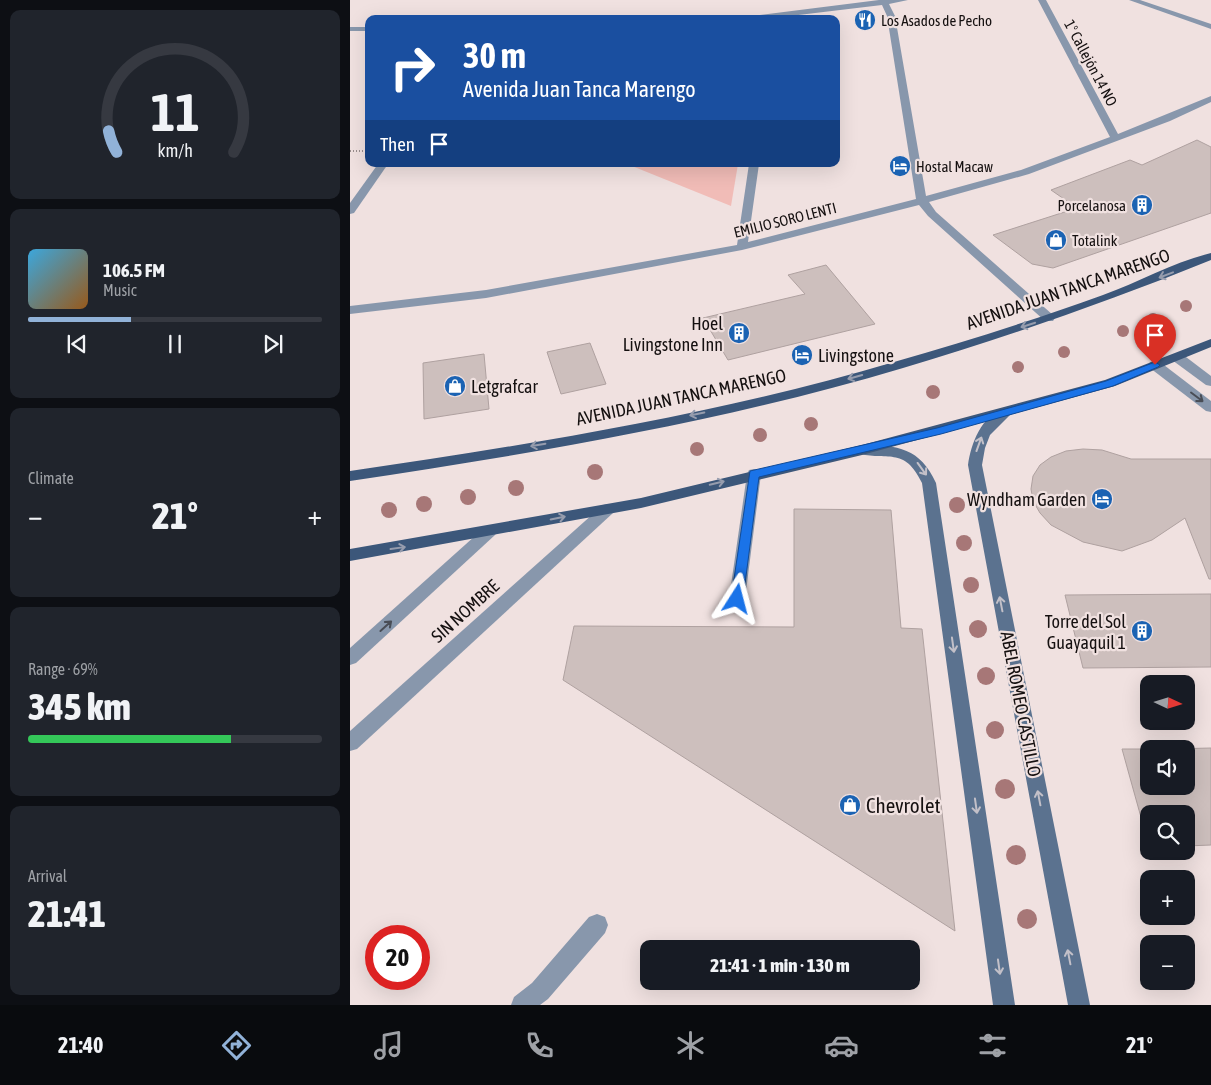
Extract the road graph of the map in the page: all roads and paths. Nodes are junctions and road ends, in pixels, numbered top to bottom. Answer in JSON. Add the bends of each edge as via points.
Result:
{"nodes":[{"id":1,"x":904,"y":0,"type":"edge"},
{"id":2,"x":1042,"y":0,"type":"edge"},
{"id":3,"x":1133,"y":0,"type":"edge"},
{"id":4,"x":884,"y":1,"type":"edge"},
{"id":5,"x":794,"y":15,"type":"edge"},
{"id":6,"x":1211,"y":27,"type":"edge"},
{"id":7,"x":350,"y":29,"type":"edge"},
{"id":8,"x":365,"y":29,"type":"edge"},
{"id":9,"x":1211,"y":100,"type":"edge"},
{"id":10,"x":1115,"y":138,"type":"junction"},
{"id":11,"x":350,"y":151,"type":"edge"},
{"id":12,"x":365,"y":151,"type":"edge"},
{"id":13,"x":381,"y":167,"type":"edge"},
{"id":14,"x":754,"y":167,"type":"edge"},
{"id":15,"x":922,"y":201,"type":"junction"},
{"id":16,"x":350,"y":211,"type":"edge"},
{"id":17,"x":742,"y":247,"type":"junction"},
{"id":18,"x":1211,"y":256,"type":"edge"},
{"id":19,"x":350,"y":310,"type":"edge"},
{"id":20,"x":1049,"y":318,"type":"junction"},
{"id":21,"x":1211,"y":343,"type":"edge"},
{"id":22,"x":1177,"y":357,"type":"junction"},
{"id":23,"x":1155,"y":365,"type":"junction"},
{"id":24,"x":1211,"y":382,"type":"edge"},
{"id":25,"x":1211,"y":408,"type":"edge"},
{"id":26,"x":1005,"y":413,"type":"junction"},
{"id":27,"x":862,"y":450,"type":"junction"},
{"id":28,"x":754,"y":474,"type":"junction"},
{"id":29,"x":350,"y":476,"type":"edge"},
{"id":30,"x":608,"y":509,"type":"junction"},
{"id":31,"x":490,"y":531,"type":"junction"},
{"id":32,"x":350,"y":555,"type":"edge"},
{"id":33,"x":737,"y":599,"type":"dead end"},
{"id":34,"x":350,"y":658,"type":"edge"},
{"id":35,"x":350,"y":743,"type":"edge"},
{"id":36,"x":596,"y":925,"type":"dead end"},
{"id":37,"x":522,"y":1005,"type":"edge"},
{"id":38,"x":1004,"y":1005,"type":"edge"},
{"id":39,"x":1079,"y":1005,"type":"edge"}],
"edges":[{"from":1,"to":4,"type":"street"},
{"from":2,"to":10,"type":"street","name":"1º Callejón 14 NO"},
{"from":3,"to":6,"type":"street"},
{"from":4,"to":5,"type":"street"},
{"from":4,"to":15,"type":"street","via":[[891,16]]},
{"from":7,"to":8,"type":"street"},
{"from":9,"to":10,"type":"street","name":"EMILIO SORO LENTI"},
{"from":10,"to":15,"type":"street","name":"EMILIO SORO LENTI","via":[[1025,172]]},
{"from":11,"to":12,"type":"path"},
{"from":13,"to":16,"type":"street"},
{"from":14,"to":17,"type":"street"},
{"from":15,"to":17,"type":"street","name":"EMILIO SORO LENTI"},
{"from":15,"to":20,"type":"street","via":[[932,214]]},
{"from":17,"to":19,"type":"street","name":"EMILIO SORO LENTI","via":[[486,294]]},
{"from":18,"to":20,"type":"main road","name":"AVENIDA JUAN TANCA MARENGO","one_way":true},
{"from":20,"to":29,"type":"main road","name":"AVENIDA JUAN TANCA MARENGO","one_way":true,"via":[[824,386],[622,431]]},
{"from":21,"to":22,"type":"main road"},
{"from":22,"to":23,"type":"main road"},
{"from":22,"to":24,"type":"street"},
{"from":23,"to":25,"type":"street","one_way":true},
{"from":23,"to":26,"type":"main road","via":[[1110,383]]},
{"from":26,"to":27,"type":"main road"},
{"from":39,"to":26,"type":"street","name":"ABEL ROMEO CASTILLO","one_way":true,"via":[[975,465],[983,435],[992,422]]},
{"from":27,"to":28,"type":"main road"},
{"from":27,"to":38,"type":"street","one_way":true,"via":[[897,451],[919,464],[930,483]]},
{"from":30,"to":28,"type":"main road","one_way":true},
{"from":28,"to":33,"type":"street"},
{"from":31,"to":30,"type":"main road","one_way":true},
{"from":30,"to":35,"type":"street","name":"SIN NOMBRE"},
{"from":32,"to":31,"type":"main road","one_way":true},
{"from":34,"to":31,"type":"street","one_way":true},
{"from":36,"to":37,"type":"street","via":[[540,991]]}]}
